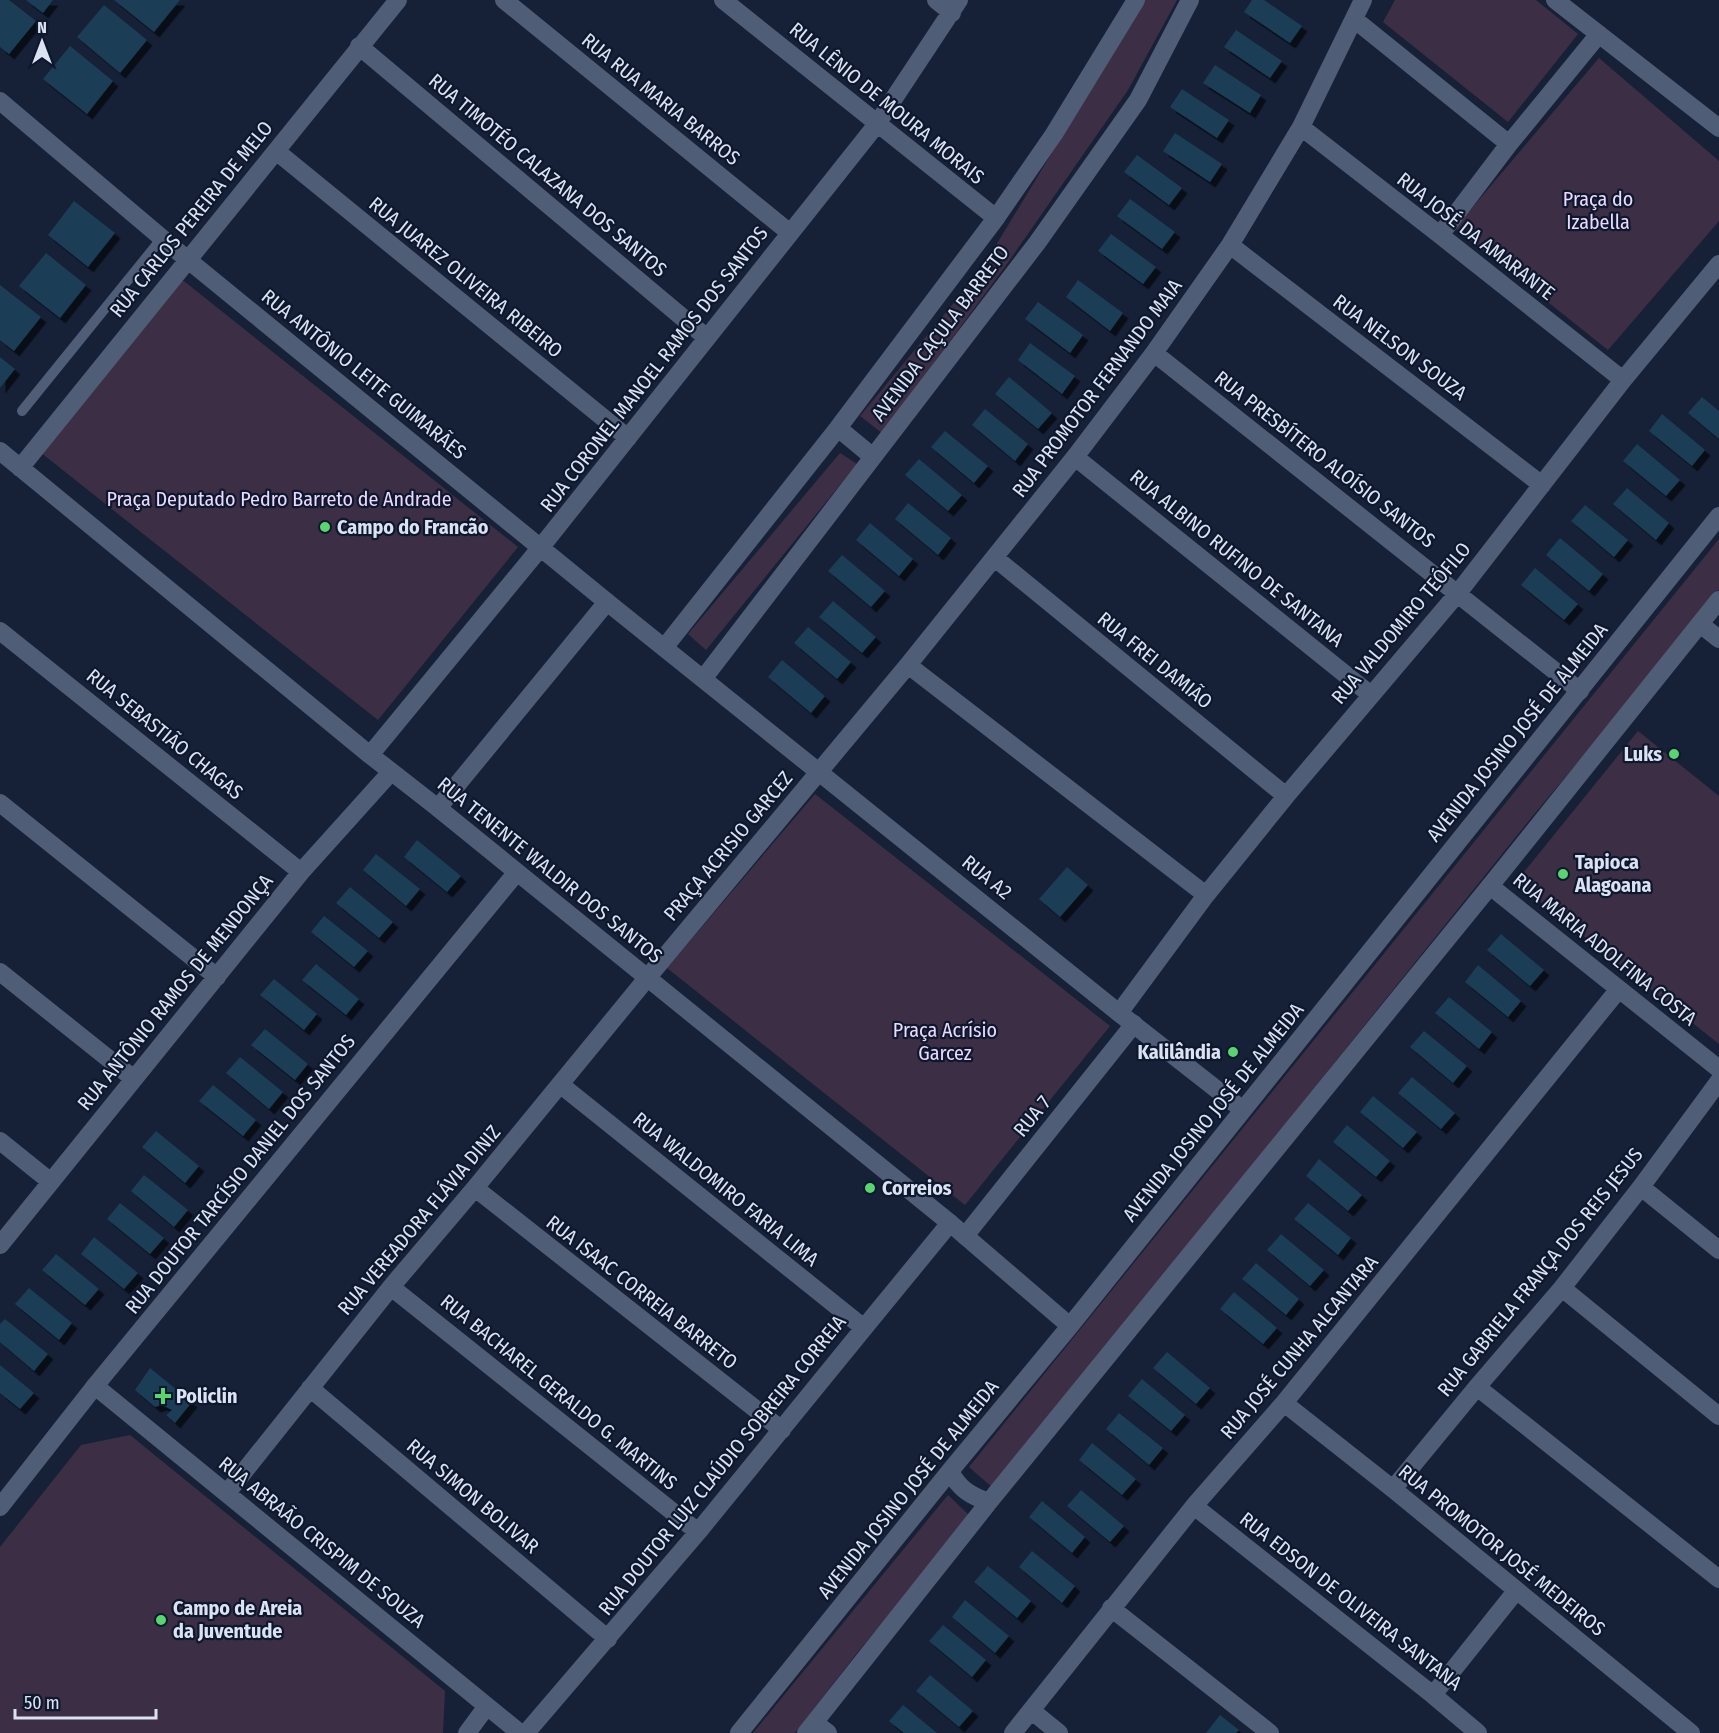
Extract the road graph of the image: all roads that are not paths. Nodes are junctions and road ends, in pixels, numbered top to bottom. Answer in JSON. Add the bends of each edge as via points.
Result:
{"nodes":[{"id":1,"x":398,"y":0,"type":"edge"},
{"id":2,"x":504,"y":0,"type":"edge"},
{"id":3,"x":723,"y":0,"type":"edge"},
{"id":4,"x":936,"y":0,"type":"edge"},
{"id":5,"x":1136,"y":0,"type":"edge"},
{"id":6,"x":1190,"y":0,"type":"edge"},
{"id":7,"x":1363,"y":0,"type":"edge"},
{"id":8,"x":1555,"y":0,"type":"edge"},
{"id":9,"x":956,"y":6,"type":"edge"},
{"id":10,"x":1354,"y":19,"type":"junction"},
{"id":11,"x":1599,"y":34,"type":"junction"},
{"id":12,"x":360,"y":46,"type":"junction"},
{"id":13,"x":0,"y":101,"type":"edge"},
{"id":14,"x":877,"y":124,"type":"junction"},
{"id":15,"x":1301,"y":128,"type":"junction"},
{"id":16,"x":1719,"y":128,"type":"edge"},
{"id":17,"x":1509,"y":144,"type":"junction"},
{"id":18,"x":276,"y":151,"type":"junction"},
{"id":19,"x":996,"y":218,"type":"junction"},
{"id":20,"x":790,"y":233,"type":"junction"},
{"id":21,"x":1440,"y":235,"type":"junction"},
{"id":22,"x":162,"y":238,"type":"junction"},
{"id":23,"x":1230,"y":245,"type":"junction"},
{"id":24,"x":188,"y":260,"type":"junction"},
{"id":25,"x":1719,"y":264,"type":"edge"},
{"id":26,"x":707,"y":338,"type":"junction"},
{"id":27,"x":1154,"y":352,"type":"junction"},
{"id":28,"x":1623,"y":380,"type":"junction"},
{"id":29,"x":22,"y":411,"type":"dead end"},
{"id":30,"x":838,"y":428,"type":"junction"},
{"id":31,"x":628,"y":438,"type":"junction"},
{"id":32,"x":0,"y":451,"type":"edge"},
{"id":33,"x":873,"y":457,"type":"junction"},
{"id":34,"x":1075,"y":457,"type":"junction"},
{"id":35,"x":20,"y":468,"type":"junction"},
{"id":36,"x":1542,"y":484,"type":"junction"},
{"id":37,"x":1719,"y":516,"type":"edge"},
{"id":38,"x":541,"y":547,"type":"junction"},
{"id":39,"x":995,"y":558,"type":"junction"},
{"id":40,"x":1458,"y":593,"type":"junction"},
{"id":41,"x":1719,"y":600,"type":"edge"},
{"id":42,"x":607,"y":602,"type":"junction"},
{"id":43,"x":1700,"y":624,"type":"junction"},
{"id":44,"x":0,"y":631,"type":"edge"},
{"id":45,"x":1719,"y":639,"type":"edge"},
{"id":46,"x":664,"y":648,"type":"junction"},
{"id":47,"x":908,"y":665,"type":"junction"},
{"id":48,"x":703,"y":679,"type":"junction"},
{"id":49,"x":1580,"y":691,"type":"junction"},
{"id":50,"x":1371,"y":695,"type":"junction"},
{"id":51,"x":370,"y":755,"type":"junction"},
{"id":52,"x":819,"y":771,"type":"junction"},
{"id":53,"x":391,"y":772,"type":"junction"},
{"id":54,"x":1286,"y":796,"type":"junction"},
{"id":55,"x":0,"y":803,"type":"edge"},
{"id":56,"x":438,"y":808,"type":"junction"},
{"id":57,"x":301,"y":872,"type":"junction"},
{"id":58,"x":517,"y":872,"type":"junction"},
{"id":59,"x":1490,"y":886,"type":"junction"},
{"id":60,"x":1206,"y":895,"type":"junction"},
{"id":61,"x":0,"y":972,"type":"edge"},
{"id":62,"x":217,"y":977,"type":"junction"},
{"id":63,"x":648,"y":977,"type":"junction"},
{"id":64,"x":1619,"y":989,"type":"junction"},
{"id":65,"x":1119,"y":1012,"type":"junction"},
{"id":66,"x":1134,"y":1024,"type":"junction"},
{"id":67,"x":1719,"y":1069,"type":"edge"},
{"id":68,"x":134,"y":1079,"type":"junction"},
{"id":69,"x":1719,"y":1081,"type":"edge"},
{"id":70,"x":561,"y":1085,"type":"junction"},
{"id":71,"x":1243,"y":1110,"type":"junction"},
{"id":72,"x":0,"y":1142,"type":"edge"},
{"id":73,"x":51,"y":1182,"type":"junction"},
{"id":74,"x":1641,"y":1187,"type":"junction"},
{"id":75,"x":475,"y":1188,"type":"junction"},
{"id":76,"x":950,"y":1223,"type":"junction"},
{"id":77,"x":965,"y":1236,"type":"junction"},
{"id":78,"x":0,"y":1245,"type":"edge"},
{"id":79,"x":1719,"y":1250,"type":"edge"},
{"id":80,"x":391,"y":1287,"type":"junction"},
{"id":81,"x":1562,"y":1288,"type":"junction"},
{"id":82,"x":1070,"y":1326,"type":"junction"},
{"id":83,"x":864,"y":1328,"type":"junction"},
{"id":84,"x":95,"y":1386,"type":"junction"},
{"id":85,"x":1477,"y":1387,"type":"junction"},
{"id":86,"x":310,"y":1388,"type":"junction"},
{"id":87,"x":1284,"y":1403,"type":"junction"},
{"id":88,"x":1719,"y":1416,"type":"edge"},
{"id":89,"x":782,"y":1430,"type":"junction"},
{"id":90,"x":950,"y":1471,"type":"junction"},
{"id":91,"x":1393,"y":1490,"type":"junction"},
{"id":92,"x":227,"y":1493,"type":"junction"},
{"id":93,"x":3,"y":1499,"type":"edge"},
{"id":94,"x":989,"y":1502,"type":"junction"},
{"id":95,"x":1194,"y":1506,"type":"junction"},
{"id":96,"x":698,"y":1532,"type":"junction"},
{"id":97,"x":1719,"y":1579,"type":"edge"},
{"id":98,"x":1516,"y":1591,"type":"junction"},
{"id":99,"x":1111,"y":1608,"type":"junction"},
{"id":100,"x":608,"y":1639,"type":"junction"},
{"id":101,"x":1433,"y":1695,"type":"junction"},
{"id":102,"x":486,"y":1706,"type":"junction"},
{"id":103,"x":1032,"y":1711,"type":"junction"},
{"id":104,"x":816,"y":1730,"type":"edge"},
{"id":105,"x":467,"y":1733,"type":"edge"},
{"id":106,"x":520,"y":1733,"type":"edge"},
{"id":107,"x":526,"y":1733,"type":"edge"},
{"id":108,"x":739,"y":1733,"type":"edge"},
{"id":109,"x":1013,"y":1733,"type":"edge"},
{"id":110,"x":1059,"y":1733,"type":"edge"},
{"id":111,"x":1270,"y":1733,"type":"edge"},
{"id":112,"x":1478,"y":1733,"type":"edge"},
{"id":113,"x":1691,"y":1733,"type":"edge"}],
"edges":[{"from":1,"to":12,"type":"street","name":"RUA CARLOS PEREIRA DE MELO"},
{"from":2,"to":20,"type":"street","name":"RUA RUA MARIA BARROS"},
{"from":3,"to":14,"type":"street","name":"RUA LÊNIO DE MOURA MORAIS"},
{"from":4,"to":9,"type":"street"},
{"from":5,"to":19,"type":"street","name":"AVENIDA CAÇULA BARRETO","via":[[1054,134]]},
{"from":6,"to":33,"type":"street","name":"AVENIDA CAÇULA BARRETO","via":[[1138,100],[1037,243]]},
{"from":7,"to":10,"type":"street","name":"RUA PROMOTOR FERNANDO MAIA"},
{"from":8,"to":11,"type":"street"},
{"from":9,"to":14,"type":"street","name":"RUA CORONEL MANOEL RAMOS DOS SANTOS"},
{"from":10,"to":15,"type":"street","name":"RUA PROMOTOR FERNANDO MAIA"},
{"from":10,"to":17,"type":"street"},
{"from":11,"to":16,"type":"street"},
{"from":11,"to":17,"type":"street"},
{"from":12,"to":18,"type":"street","name":"RUA CARLOS PEREIRA DE MELO"},
{"from":12,"to":26,"type":"street","name":"RUA TIMOTÉO CALAZANA DOS SANTOS"},
{"from":13,"to":22,"type":"street","name":"RUA ANTÔNIO LEITE GUIMARÃES"},
{"from":14,"to":19,"type":"street","name":"RUA LÊNIO DE MOURA MORAIS"},
{"from":14,"to":20,"type":"street","name":"RUA CORONEL MANOEL RAMOS DOS SANTOS"},
{"from":15,"to":21,"type":"street","name":"RUA JOSÉ DA AMARANTE"},
{"from":15,"to":23,"type":"street","name":"RUA PROMOTOR FERNANDO MAIA"},
{"from":17,"to":21,"type":"street"},
{"from":18,"to":24,"type":"street","name":"RUA CARLOS PEREIRA DE MELO"},
{"from":18,"to":31,"type":"street","name":"RUA JUAREZ OLIVEIRA RIBEIRO"},
{"from":19,"to":30,"type":"street","name":"AVENIDA CAÇULA BARRETO"},
{"from":20,"to":26,"type":"street","name":"RUA CORONEL MANOEL RAMOS DOS SANTOS"},
{"from":21,"to":28,"type":"street","name":"RUA JOSÉ DA AMARANTE"},
{"from":22,"to":24,"type":"street","name":"RUA ANTÔNIO LEITE GUIMARÃES"},
{"from":22,"to":29,"type":"lane"},
{"from":23,"to":27,"type":"street","name":"RUA PROMOTOR FERNANDO MAIA"},
{"from":23,"to":36,"type":"street","name":"RUA NELSON SOUZA"},
{"from":24,"to":35,"type":"street","name":"RUA CARLOS PEREIRA DE MELO"},
{"from":24,"to":38,"type":"street","name":"RUA ANTÔNIO LEITE GUIMARÃES"},
{"from":25,"to":28,"type":"street","name":"RUA VALDOMIRO TEÓFILO"},
{"from":26,"to":31,"type":"street","name":"RUA CORONEL MANOEL RAMOS DOS SANTOS"},
{"from":27,"to":34,"type":"street","name":"RUA PROMOTOR FERNANDO MAIA"},
{"from":27,"to":40,"type":"street","name":"RUA PRESBÍTERO ALOÍSIO SANTOS"},
{"from":28,"to":36,"type":"street","name":"RUA VALDOMIRO TEÓFILO"},
{"from":30,"to":33,"type":"street"},
{"from":30,"to":46,"type":"street","name":"AVENIDA CAÇULA BARRETO"},
{"from":31,"to":38,"type":"street","name":"RUA CORONEL MANOEL RAMOS DOS SANTOS"},
{"from":32,"to":35,"type":"street","name":"RUA TENENTE WALDIR DOS SANTOS"},
{"from":33,"to":48,"type":"street","name":"AVENIDA CAÇULA BARRETO"},
{"from":34,"to":39,"type":"street","name":"RUA PROMOTOR FERNANDO MAIA"},
{"from":34,"to":50,"type":"street","name":"RUA ALBINO RUFINO DE SANTANA"},
{"from":35,"to":51,"type":"street","name":"RUA TENENTE WALDIR DOS SANTOS"},
{"from":36,"to":40,"type":"street","name":"RUA VALDOMIRO TEÓFILO"},
{"from":37,"to":49,"type":"street","name":"AVENIDA JOSINO JOSÉ DE ALMEIDA"},
{"from":38,"to":42,"type":"street","name":"RUA ANTÔNIO LEITE GUIMARÃES"},
{"from":38,"to":51,"type":"street","name":"RUA CORONEL MANOEL RAMOS DOS SANTOS"},
{"from":39,"to":47,"type":"street","name":"RUA PROMOTOR FERNANDO MAIA"},
{"from":39,"to":54,"type":"street","name":"RUA FREI DAMIÃO"},
{"from":40,"to":49,"type":"street","name":"RUA PRESBÍTERO ALOÍSIO SANTOS"},
{"from":40,"to":50,"type":"street","name":"RUA VALDOMIRO TEÓFILO"},
{"from":41,"to":43,"type":"street"},
{"from":42,"to":46,"type":"street","name":"RUA ANTÔNIO LEITE GUIMARÃES"},
{"from":42,"to":56,"type":"street"},
{"from":43,"to":45,"type":"street"},
{"from":43,"to":59,"type":"street"},
{"from":44,"to":57,"type":"street","name":"RUA SEBASTIÃO CHAGAS"},
{"from":46,"to":48,"type":"street","name":"RUA ANTÔNIO LEITE GUIMARÃES"},
{"from":47,"to":52,"type":"street","name":"RUA PROMOTOR FERNANDO MAIA"},
{"from":47,"to":60,"type":"street"},
{"from":48,"to":52,"type":"street","name":"RUA A2"},
{"from":49,"to":71,"type":"street","name":"AVENIDA JOSINO JOSÉ DE ALMEIDA"},
{"from":50,"to":54,"type":"street","name":"RUA VALDOMIRO TEÓFILO"},
{"from":51,"to":53,"type":"street","name":"RUA TENENTE WALDIR DOS SANTOS"},
{"from":52,"to":63,"type":"street","name":"PRAÇA ACRISIO GARCEZ"},
{"from":52,"to":65,"type":"street","name":"RUA A2"},
{"from":53,"to":56,"type":"street","name":"RUA TENENTE WALDIR DOS SANTOS"},
{"from":53,"to":57,"type":"street","name":"RUA ANTÔNIO RAMOS DE MENDONÇA"},
{"from":54,"to":60,"type":"street","name":"RUA VALDOMIRO TEÓFILO"},
{"from":55,"to":62,"type":"street"},
{"from":56,"to":58,"type":"street","name":"RUA TENENTE WALDIR DOS SANTOS"},
{"from":57,"to":62,"type":"street","name":"RUA ANTÔNIO RAMOS DE MENDONÇA"},
{"from":58,"to":63,"type":"street","name":"RUA TENENTE WALDIR DOS SANTOS"},
{"from":58,"to":84,"type":"street","name":"RUA DOUTOR TARCÍSIO DANIEL DOS SANTOS"},
{"from":59,"to":64,"type":"street","name":"RUA MARIA ADOLFINA COSTA"},
{"from":59,"to":94,"type":"street"},
{"from":60,"to":65,"type":"street","name":"RUA VALDOMIRO TEÓFILO"},
{"from":61,"to":68,"type":"street"},
{"from":62,"to":68,"type":"street","name":"RUA ANTÔNIO RAMOS DE MENDONÇA"},
{"from":63,"to":70,"type":"street","name":"RUA VEREADORA FLÁVIA DINIZ"},
{"from":63,"to":76,"type":"street","name":"RUA TENENTE WALDIR DOS SANTOS"},
{"from":64,"to":67,"type":"street","name":"RUA MARIA ADOLFINA COSTA"},
{"from":64,"to":87,"type":"street","name":"RUA JOSÉ CUNHA ALCANTARA"},
{"from":65,"to":66,"type":"street","name":"RUA A2"},
{"from":66,"to":71,"type":"street","name":"RUA A2"},
{"from":66,"to":77,"type":"street","name":"RUA 7"},
{"from":68,"to":73,"type":"street","name":"RUA ANTÔNIO RAMOS DE MENDONÇA"},
{"from":69,"to":74,"type":"street","name":"RUA GABRIELA FRANÇA DOS REIS JESUS"},
{"from":70,"to":75,"type":"street","name":"RUA VEREADORA FLÁVIA DINIZ"},
{"from":70,"to":83,"type":"street","name":"RUA WALDOMIRO FARIA LIMA"},
{"from":71,"to":82,"type":"street","name":"AVENIDA JOSINO JOSÉ DE ALMEIDA"},
{"from":72,"to":73,"type":"street"},
{"from":73,"to":78,"type":"street","name":"RUA ANTÔNIO RAMOS DE MENDONÇA"},
{"from":74,"to":79,"type":"street"},
{"from":74,"to":81,"type":"street","name":"RUA GABRIELA FRANÇA DOS REIS JESUS"},
{"from":75,"to":80,"type":"street","name":"RUA VEREADORA FLÁVIA DINIZ"},
{"from":75,"to":89,"type":"street","name":"RUA ISAAC CORREIA BARRETO"},
{"from":76,"to":77,"type":"street","name":"RUA TENENTE WALDIR DOS SANTOS"},
{"from":76,"to":83,"type":"street","name":"RUA DOUTOR LUIZ CLAÚDIO SOBREIRA CORREIA"},
{"from":77,"to":82,"type":"street","name":"RUA TENENTE WALDIR DOS SANTOS"},
{"from":80,"to":86,"type":"street","name":"RUA VEREADORA FLÁVIA DINIZ"},
{"from":80,"to":96,"type":"street","name":"RUA BACHAREL GERALDO G. MARTINS"},
{"from":81,"to":85,"type":"street","name":"RUA GABRIELA FRANÇA DOS REIS JESUS"},
{"from":81,"to":88,"type":"street"},
{"from":82,"to":90,"type":"street","name":"AVENIDA JOSINO JOSÉ DE ALMEIDA"},
{"from":83,"to":89,"type":"street","name":"RUA DOUTOR LUIZ CLAÚDIO SOBREIRA CORREIA"},
{"from":84,"to":92,"type":"street","name":"RUA ABRAÃO CRISPIM DE SOUZA"},
{"from":84,"to":93,"type":"street","name":"RUA DOUTOR TARCÍSIO DANIEL DOS SANTOS"},
{"from":85,"to":91,"type":"street","name":"RUA GABRIELA FRANÇA DOS REIS JESUS"},
{"from":85,"to":97,"type":"street"},
{"from":86,"to":92,"type":"street","name":"RUA VEREADORA FLÁVIA DINIZ"},
{"from":86,"to":100,"type":"street","name":"RUA SIMON BOLIVAR"},
{"from":87,"to":91,"type":"street","name":"RUA PROMOTOR JOSÉ MEDEIROS"},
{"from":87,"to":95,"type":"street","name":"RUA JOSÉ CUNHA ALCANTARA"},
{"from":89,"to":96,"type":"street","name":"RUA DOUTOR LUIZ CLAÚDIO SOBREIRA CORREIA"},
{"from":90,"to":94,"type":"street","via":[[963,1490]]},
{"from":90,"to":108,"type":"street","name":"AVENIDA JOSINO JOSÉ DE ALMEIDA"},
{"from":91,"to":98,"type":"street","name":"RUA PROMOTOR JOSÉ MEDEIROS"},
{"from":92,"to":102,"type":"street","name":"RUA ABRAÃO CRISPIM DE SOUZA"},
{"from":94,"to":104,"type":"street"},
{"from":95,"to":99,"type":"street","name":"RUA JOSÉ CUNHA ALCANTARA"},
{"from":95,"to":101,"type":"street","name":"RUA EDSON DE OLIVEIRA SANTANA"},
{"from":96,"to":100,"type":"street","name":"RUA DOUTOR LUIZ CLAÚDIO SOBREIRA CORREIA"},
{"from":98,"to":101,"type":"street"},
{"from":98,"to":113,"type":"street","name":"RUA PROMOTOR JOSÉ MEDEIROS"},
{"from":99,"to":103,"type":"street","name":"RUA JOSÉ CUNHA ALCANTARA"},
{"from":99,"to":111,"type":"street"},
{"from":100,"to":107,"type":"street","name":"RUA DOUTOR LUIZ CLAÚDIO SOBREIRA CORREIA"},
{"from":101,"to":112,"type":"street","name":"RUA EDSON DE OLIVEIRA SANTANA"},
{"from":102,"to":105,"type":"street"},
{"from":102,"to":106,"type":"street","name":"RUA ABRAÃO CRISPIM DE SOUZA"},
{"from":103,"to":109,"type":"street","name":"RUA JOSÉ CUNHA ALCANTARA"},
{"from":103,"to":110,"type":"street"}]}
